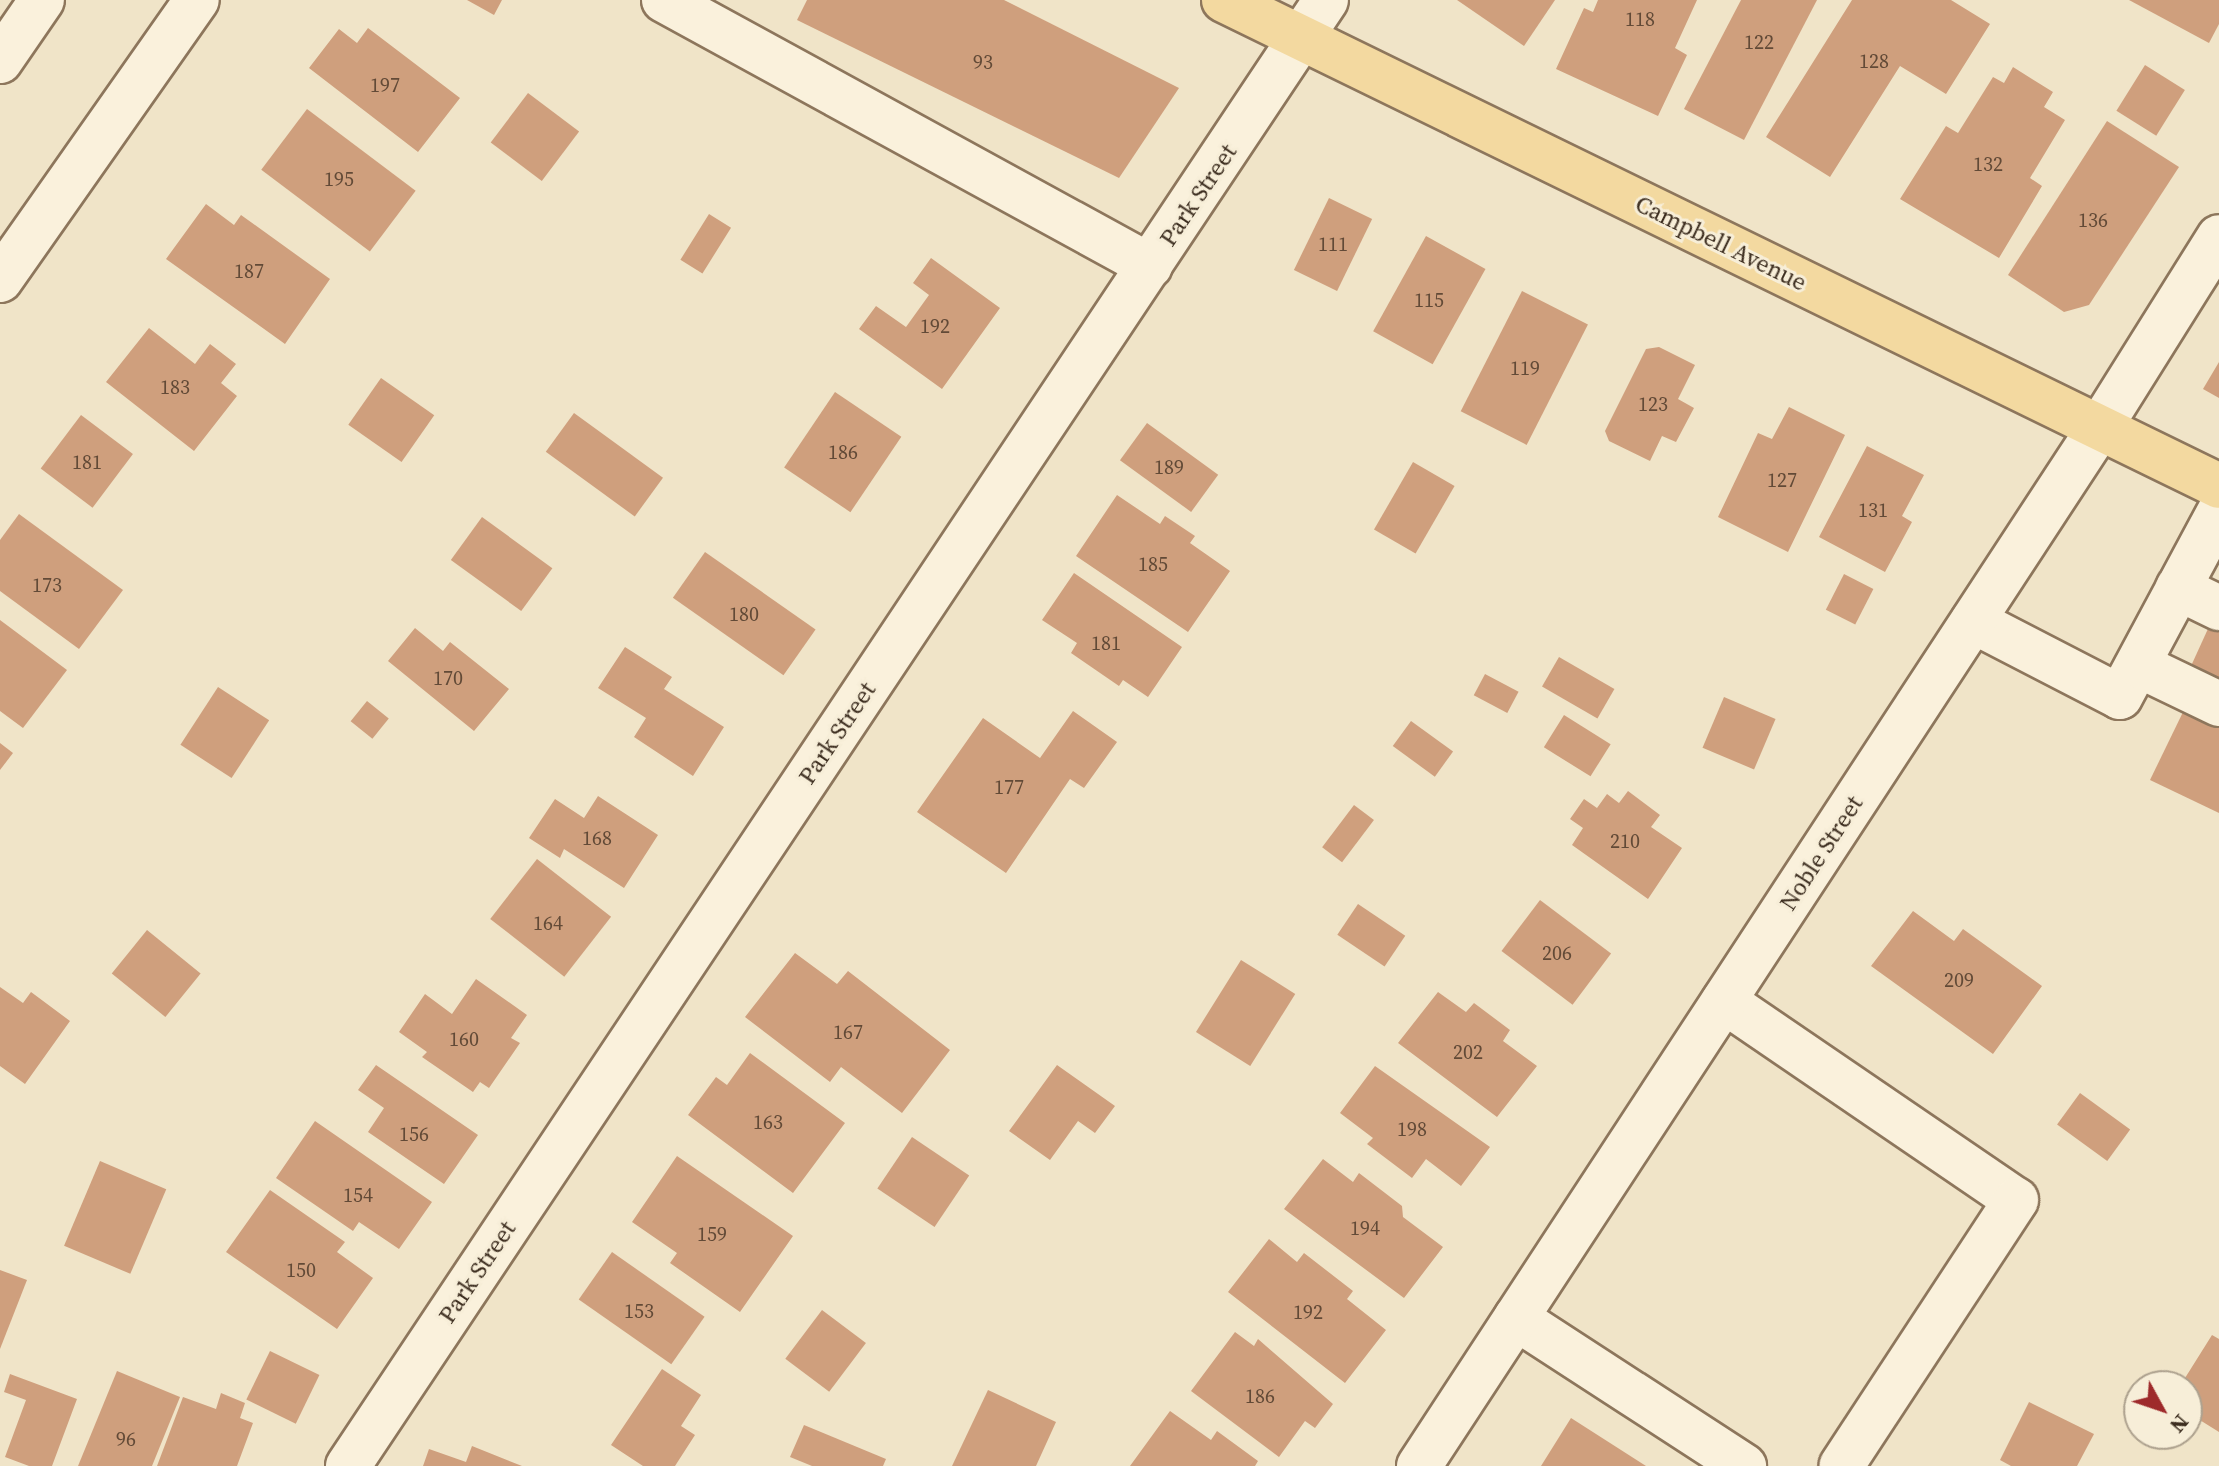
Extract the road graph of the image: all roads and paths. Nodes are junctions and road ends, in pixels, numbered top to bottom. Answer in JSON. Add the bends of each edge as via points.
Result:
{"nodes":[{"id":1,"x":42,"y":0,"type":"edge"},
{"id":2,"x":197,"y":0,"type":"edge"},
{"id":3,"x":664,"y":0,"type":"edge"},
{"id":4,"x":1224,"y":0,"type":"edge"},
{"id":5,"x":1326,"y":0,"type":"edge"},
{"id":6,"x":1301,"y":39,"type":"junction"},
{"id":7,"x":0,"y":61,"type":"edge"},
{"id":8,"x":2219,"y":237,"type":"edge"},
{"id":9,"x":1150,"y":266,"type":"junction"},
{"id":10,"x":0,"y":280,"type":"edge"},
{"id":11,"x":2100,"y":427,"type":"junction"},
{"id":12,"x":2219,"y":486,"type":"edge"},
{"id":13,"x":2219,"y":512,"type":"edge"},
{"id":14,"x":2178,"y":588,"type":"junction"},
{"id":15,"x":2219,"y":608,"type":"edge"},
{"id":16,"x":1973,"y":621,"type":"junction"},
{"id":17,"x":2138,"y":665,"type":"junction"},
{"id":18,"x":2219,"y":704,"type":"edge"},
{"id":19,"x":1724,"y":1001,"type":"junction"},
{"id":20,"x":1516,"y":1318,"type":"junction"},
{"id":21,"x":348,"y":1466,"type":"edge"},
{"id":22,"x":1419,"y":1466,"type":"edge"},
{"id":23,"x":1744,"y":1466,"type":"edge"},
{"id":24,"x":1841,"y":1466,"type":"edge"}],
"edges":[{"from":1,"to":7,"type":"street"},
{"from":2,"to":10,"type":"street"},
{"from":3,"to":9,"type":"street"},
{"from":4,"to":6,"type":"main road","name":"Campbell Avenue"},
{"from":5,"to":6,"type":"street","name":"Park Street"},
{"from":6,"to":9,"type":"street","name":"Park Street"},
{"from":6,"to":11,"type":"main road","name":"Campbell Avenue"},
{"from":8,"to":11,"type":"street","name":"Noble Street"},
{"from":9,"to":21,"type":"street","name":"Park Street"},
{"from":11,"to":12,"type":"main road","name":"Campbell Avenue"},
{"from":11,"to":16,"type":"street","name":"Noble Street"},
{"from":13,"to":14,"type":"street"},
{"from":14,"to":15,"type":"street"},
{"from":14,"to":17,"type":"street"},
{"from":16,"to":17,"type":"street","via":[[2120,697]]},
{"from":16,"to":19,"type":"street","name":"Noble Street"},
{"from":17,"to":18,"type":"street"},
{"from":19,"to":20,"type":"street","name":"Noble Street"},
{"from":19,"to":24,"type":"street","via":[[2016,1200]]},
{"from":20,"to":22,"type":"street","name":"Noble Street"},
{"from":20,"to":23,"type":"street"}]}
